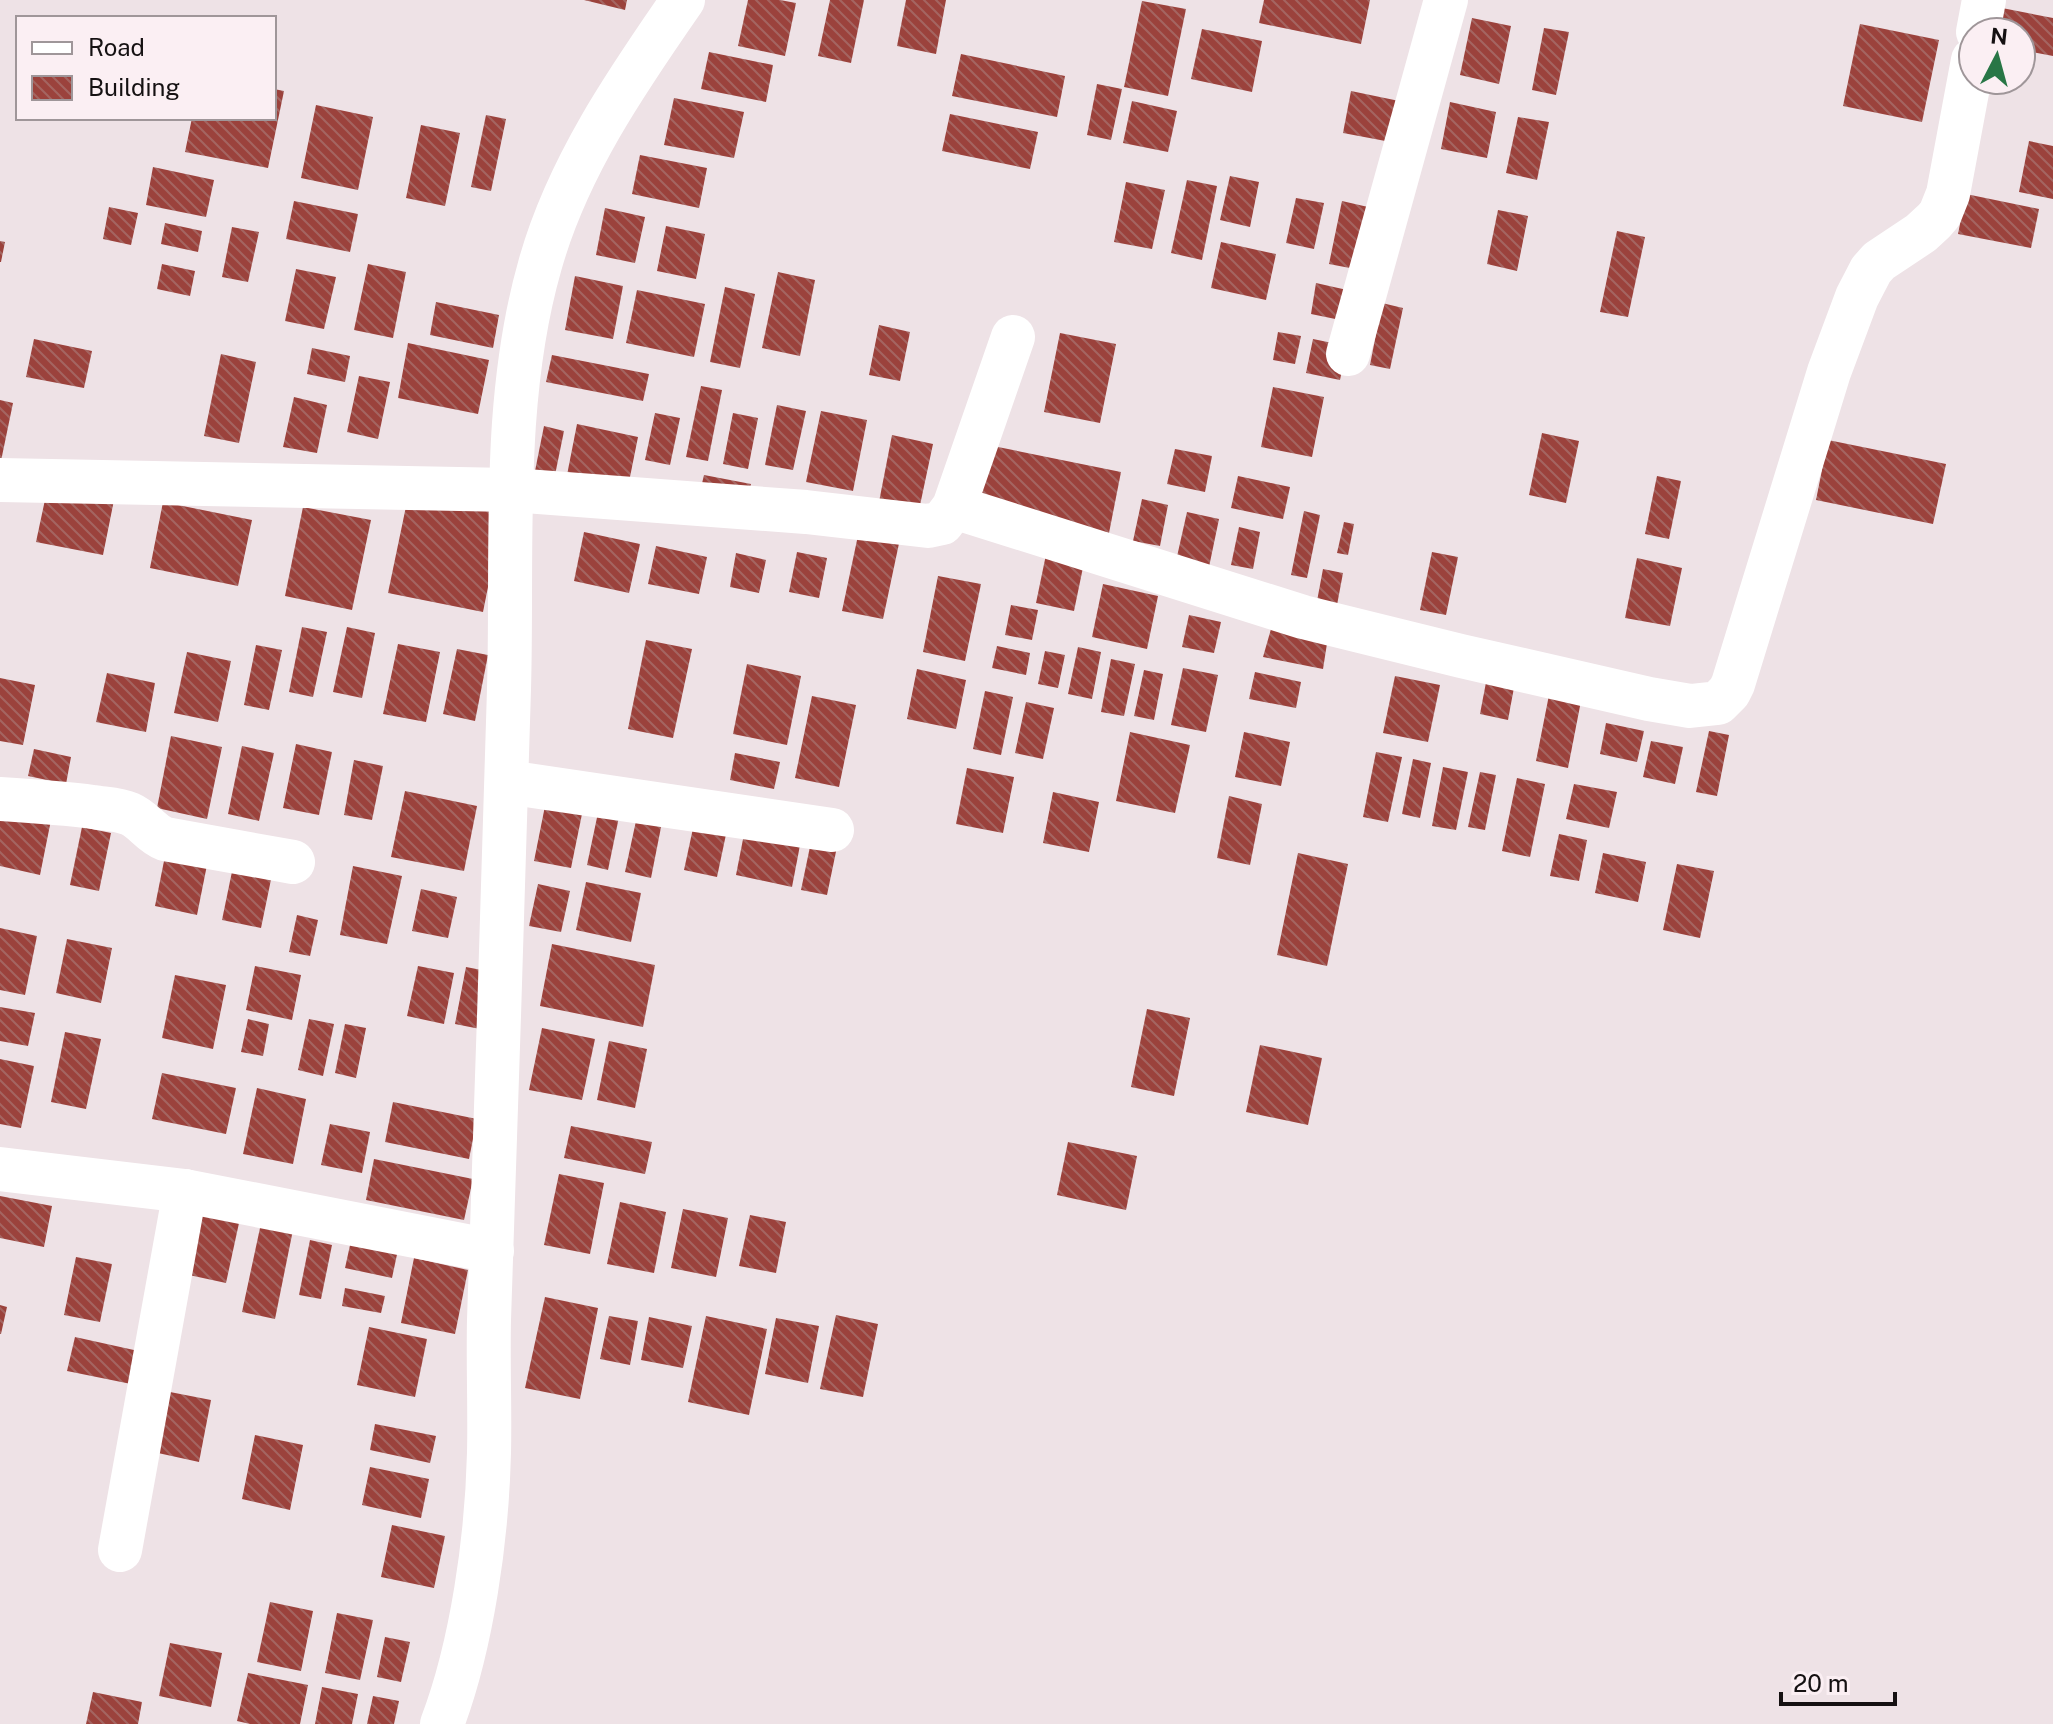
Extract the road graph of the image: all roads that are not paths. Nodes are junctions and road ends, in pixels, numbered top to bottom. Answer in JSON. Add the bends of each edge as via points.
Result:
{"nodes":[{"id":1,"x":683,"y":0,"type":"edge"},
{"id":2,"x":1446,"y":0,"type":"edge"},
{"id":3,"x":1966,"y":96,"type":"edge"},
{"id":4,"x":1013,"y":337,"type":"dead end"},
{"id":5,"x":1348,"y":354,"type":"dead end"},
{"id":6,"x":0,"y":480,"type":"edge"},
{"id":7,"x":512,"y":490,"type":"junction"},
{"id":8,"x":954,"y":507,"type":"junction"},
{"id":9,"x":507,"y":782,"type":"junction"},
{"id":10,"x":0,"y":799,"type":"edge"},
{"id":11,"x":832,"y":830,"type":"dead end"},
{"id":12,"x":293,"y":862,"type":"dead end"},
{"id":13,"x":0,"y":1169,"type":"edge"},
{"id":14,"x":185,"y":1191,"type":"junction"},
{"id":15,"x":492,"y":1251,"type":"junction"},
{"id":16,"x":120,"y":1550,"type":"dead end"},
{"id":17,"x":442,"y":1724,"type":"edge"}],
"edges":[{"from":1,"to":7,"type":"street","via":[[598,132],[557,211],[521,352]]},
{"from":2,"to":5,"type":"street"},
{"from":3,"to":8,"type":"street","via":[[1940,214],[1879,261],[1857,297],[1733,684],[1718,703],[1690,706],[1649,699],[1303,617]]},
{"from":4,"to":8,"type":"street"},
{"from":6,"to":7,"type":"street"},
{"from":7,"to":8,"type":"street","via":[[928,526],[942,523]]},
{"from":7,"to":9,"type":"street"},
{"from":9,"to":11,"type":"street"},
{"from":9,"to":15,"type":"street"},
{"from":10,"to":12,"type":"street","via":[[113,810],[131,815],[165,839]]},
{"from":13,"to":14,"type":"street"},
{"from":14,"to":15,"type":"street"},
{"from":14,"to":16,"type":"street"},
{"from":15,"to":17,"type":"street","via":[[485,1522],[471,1616]]}]}
